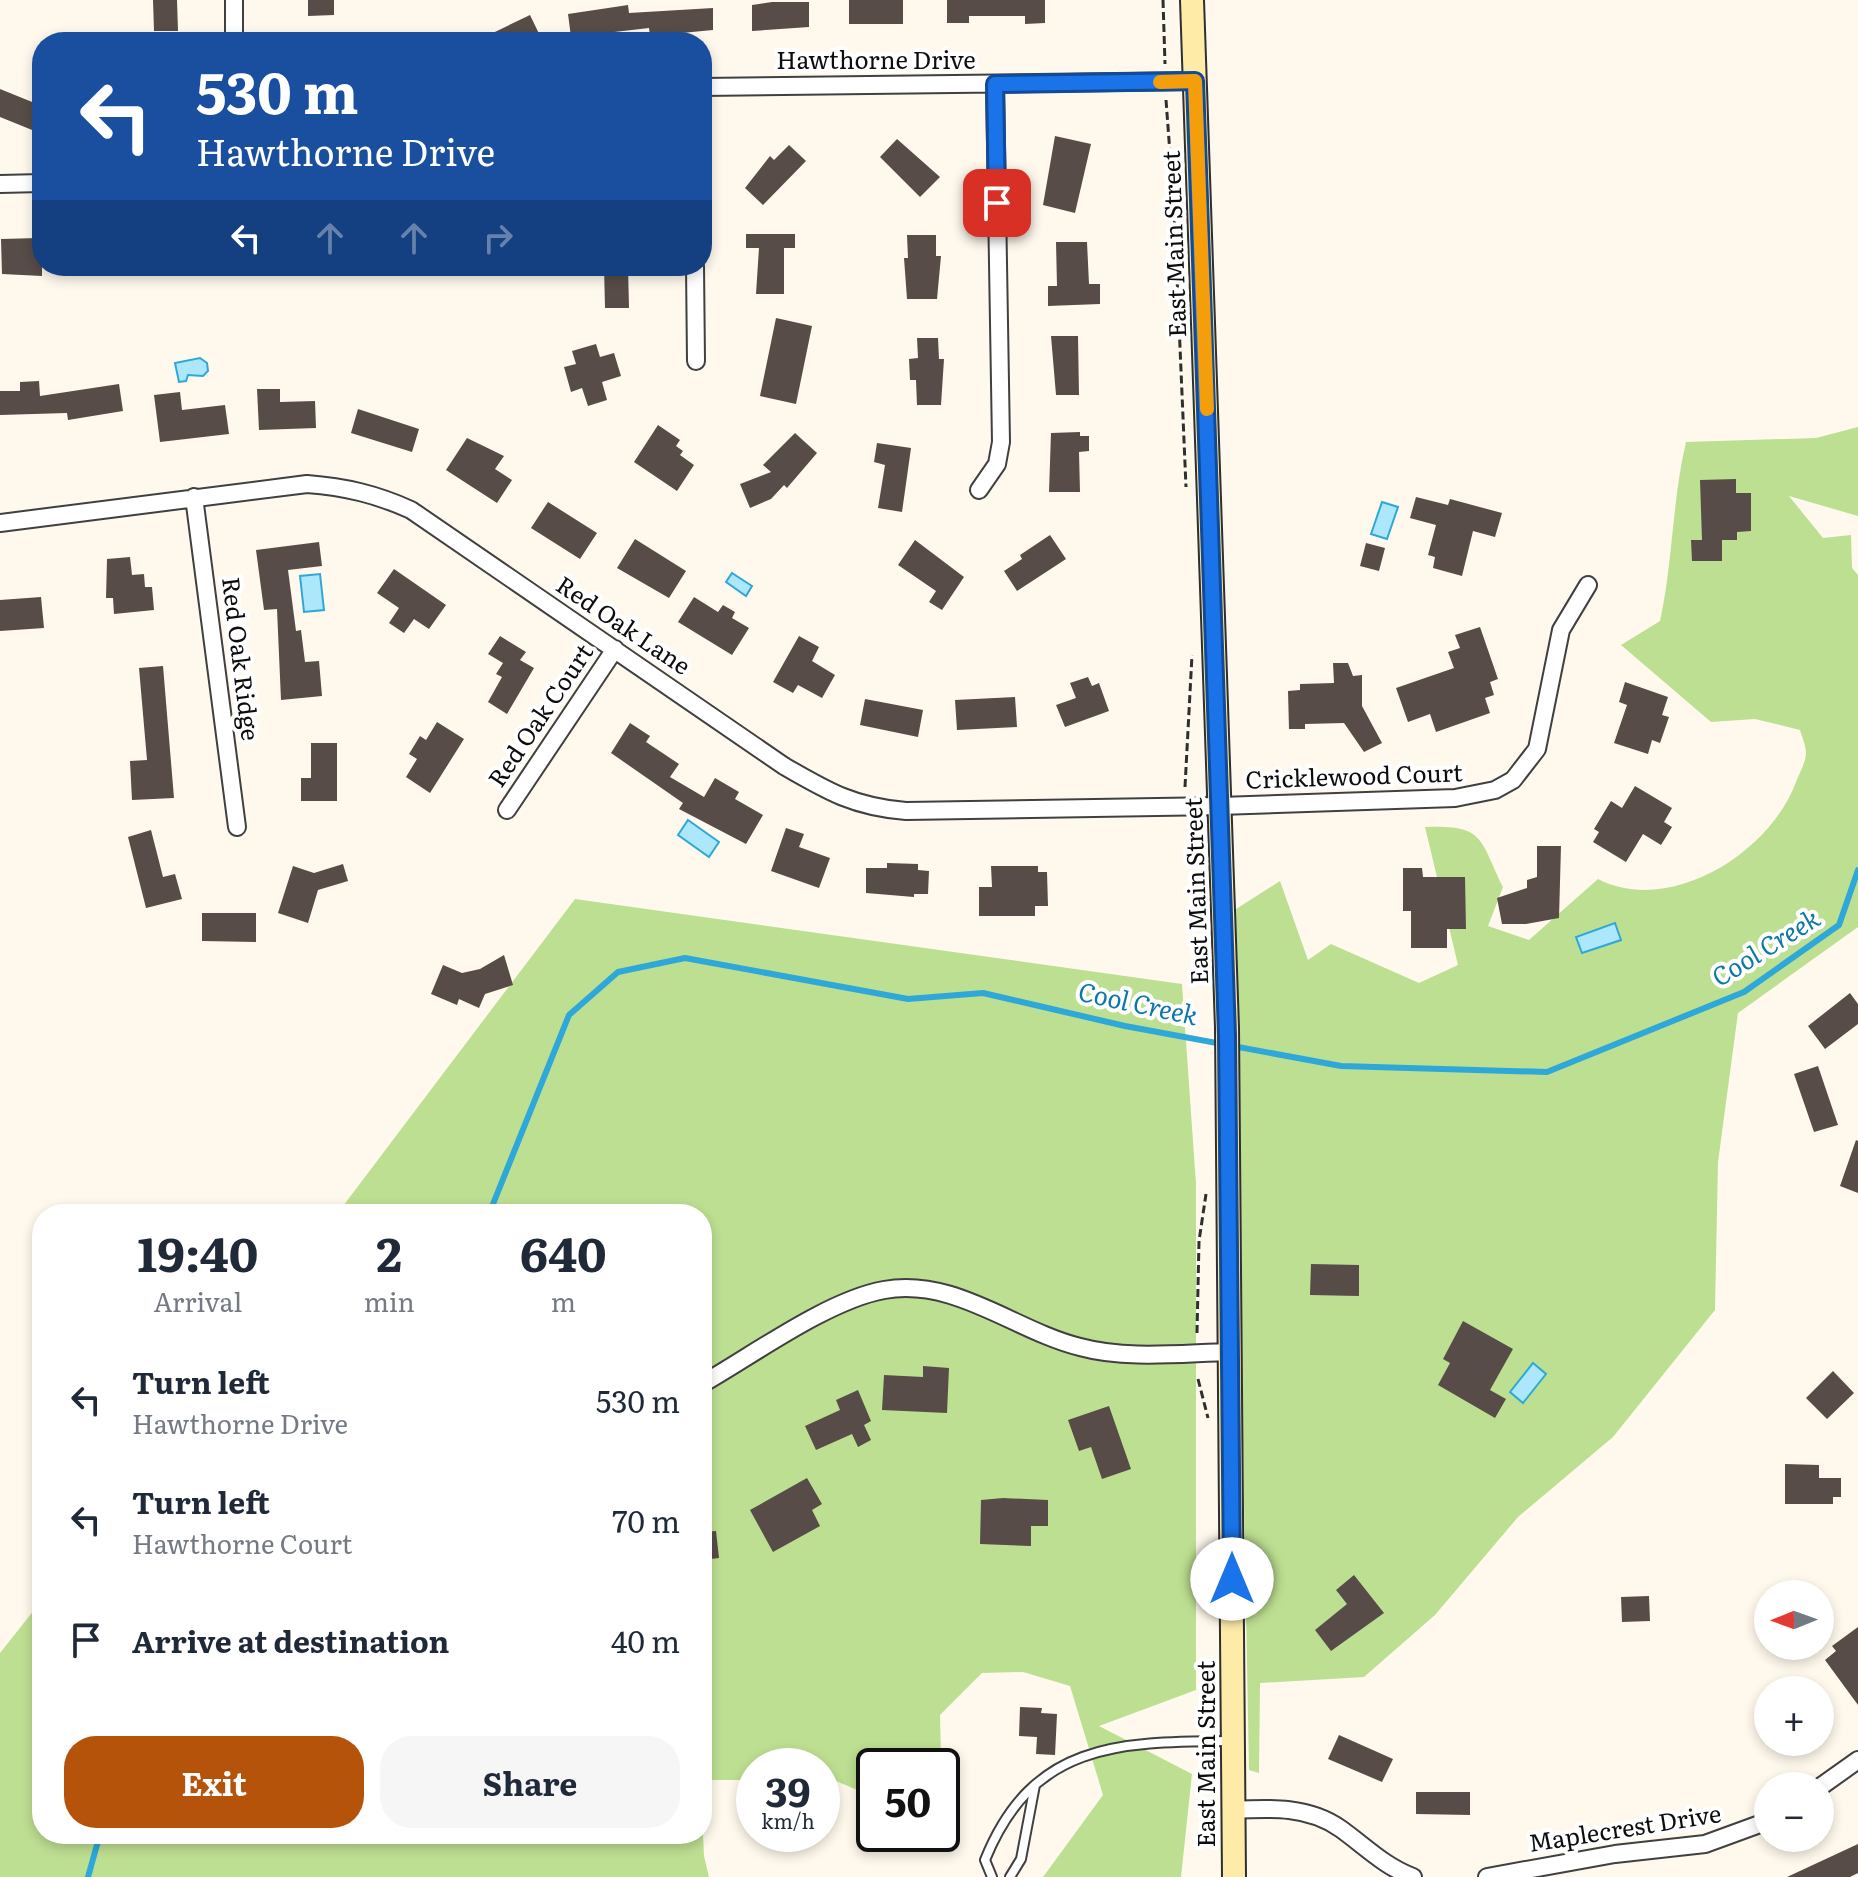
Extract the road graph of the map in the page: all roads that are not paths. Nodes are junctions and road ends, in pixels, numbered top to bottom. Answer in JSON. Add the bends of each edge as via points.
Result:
{"nodes":[{"id":1,"x":234,"y":0,"type":"edge"},
{"id":2,"x":1192,"y":0,"type":"edge"},
{"id":3,"x":234,"y":32,"type":"edge"},
{"id":4,"x":1195,"y":81,"type":"junction"},
{"id":5,"x":995,"y":84,"type":"junction"},
{"id":6,"x":712,"y":87,"type":"edge"},
{"id":7,"x":32,"y":183,"type":"edge"},
{"id":8,"x":0,"y":184,"type":"edge"},
{"id":9,"x":695,"y":276,"type":"edge"},
{"id":10,"x":696,"y":361,"type":"dead end"},
{"id":11,"x":979,"y":490,"type":"dead end"},
{"id":12,"x":194,"y":497,"type":"junction"},
{"id":13,"x":0,"y":523,"type":"edge"},
{"id":14,"x":1588,"y":585,"type":"dead end"},
{"id":15,"x":615,"y":649,"type":"junction"},
{"id":16,"x":1220,"y":806,"type":"junction"},
{"id":17,"x":507,"y":810,"type":"dead end"},
{"id":18,"x":237,"y":827,"type":"dead end"},
{"id":19,"x":1231,"y":1352,"type":"junction"},
{"id":20,"x":712,"y":1378,"type":"edge"},
{"id":21,"x":1233,"y":1741,"type":"junction"},
{"id":22,"x":1858,"y":1760,"type":"edge"},
{"id":23,"x":1834,"y":1777,"type":"edge"},
{"id":24,"x":1035,"y":1784,"type":"junction"},
{"id":25,"x":1233,"y":1810,"type":"junction"},
{"id":26,"x":1754,"y":1826,"type":"edge"},
{"id":27,"x":992,"y":1877,"type":"edge"},
{"id":28,"x":1010,"y":1877,"type":"edge"},
{"id":29,"x":1234,"y":1877,"type":"edge"},
{"id":30,"x":1413,"y":1877,"type":"edge"},
{"id":31,"x":1487,"y":1877,"type":"edge"}],
"edges":[{"from":1,"to":3,"type":"street"},
{"from":2,"to":4,"type":"main road","name":"East Main Street"},
{"from":4,"to":5,"type":"street","name":"Hawthorne Drive"},
{"from":4,"to":16,"type":"main road","name":"East Main Street"},
{"from":5,"to":6,"type":"street","name":"Hawthorne Drive"},
{"from":5,"to":11,"type":"street","via":[[1001,442],[997,464]]},
{"from":7,"to":8,"type":"street"},
{"from":9,"to":10,"type":"street"},
{"from":12,"to":13,"type":"street","name":"Red Oak Lane"},
{"from":12,"to":15,"type":"street","name":"Red Oak Lane","via":[[307,484],[382,496],[411,510]]},
{"from":12,"to":18,"type":"street","name":"Red Oak Ridge"},
{"from":14,"to":16,"type":"street","name":"Cricklewood Court","via":[[1561,630],[1537,749],[1513,780],[1495,790],[1455,798]]},
{"from":15,"to":16,"type":"street","name":"Red Oak Lane","via":[[784,766],[841,799],[878,809]]},
{"from":15,"to":17,"type":"street","name":"Red Oak Court"},
{"from":16,"to":19,"type":"main road","name":"East Main Street"},
{"from":19,"to":20,"type":"street","via":[[1111,1353],[1045,1338],[973,1302],[930,1291],[887,1289],[825,1311]]},
{"from":19,"to":21,"type":"main road","name":"East Main Street"},
{"from":21,"to":24,"type":"lane","via":[[1105,1749],[1061,1765]]},
{"from":21,"to":25,"type":"main road","name":"East Main Street"},
{"from":22,"to":23,"type":"street"},
{"from":24,"to":27,"type":"lane","via":[[997,1832],[985,1860]]},
{"from":24,"to":28,"type":"lane","via":[[1021,1859]]},
{"from":25,"to":29,"type":"main road","name":"East Main Street"},
{"from":25,"to":30,"type":"street","via":[[1274,1808],[1309,1814],[1340,1828],[1394,1870]]},
{"from":26,"to":31,"type":"street","name":"Maplecrest Drive","via":[[1705,1844]]}]}
